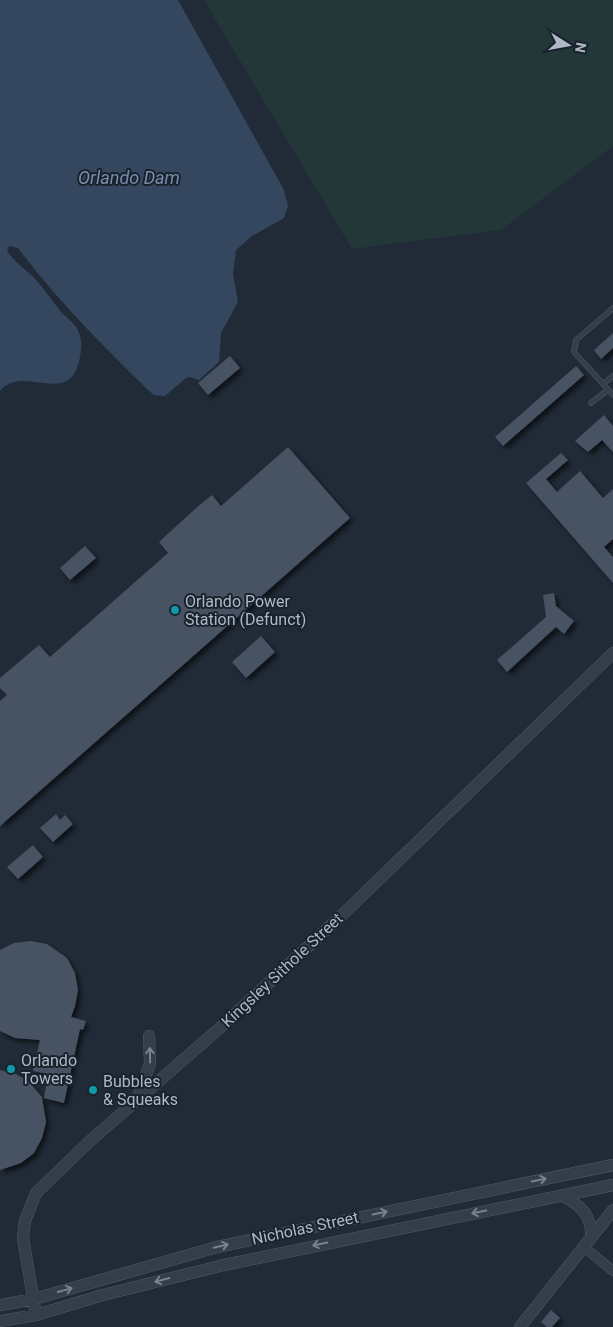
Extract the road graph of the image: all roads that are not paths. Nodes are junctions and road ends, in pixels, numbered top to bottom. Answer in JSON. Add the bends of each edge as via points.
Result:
{"nodes":[{"id":1,"x":613,"y":308,"type":"edge"},
{"id":2,"x":613,"y":376,"type":"edge"},
{"id":3,"x":603,"y":384,"type":"junction"},
{"id":4,"x":608,"y":390,"type":"junction"},
{"id":5,"x":613,"y":395,"type":"edge"},
{"id":6,"x":591,"y":403,"type":"dead end"},
{"id":7,"x":613,"y":653,"type":"edge"},
{"id":8,"x":149,"y":1036,"type":"dead end"},
{"id":9,"x":134,"y":1104,"type":"junction"},
{"id":10,"x":613,"y":1165,"type":"edge"},
{"id":11,"x":613,"y":1185,"type":"edge"},
{"id":12,"x":563,"y":1196,"type":"junction"},
{"id":13,"x":613,"y":1210,"type":"edge"},
{"id":14,"x":587,"y":1243,"type":"junction"},
{"id":15,"x":613,"y":1271,"type":"edge"},
{"id":16,"x":34,"y":1299,"type":"junction"},
{"id":17,"x":0,"y":1305,"type":"edge"},
{"id":18,"x":36,"y":1315,"type":"junction"},
{"id":19,"x":0,"y":1321,"type":"edge"},
{"id":20,"x":526,"y":1325,"type":"edge"}],
"edges":[{"from":1,"to":3,"type":"lane","via":[[576,340],[574,347],[574,352]]},
{"from":2,"to":3,"type":"lane"},
{"from":3,"to":4,"type":"lane"},
{"from":4,"to":5,"type":"lane"},
{"from":4,"to":6,"type":"lane"},
{"from":7,"to":9,"type":"street","name":"Kingsley Sithole Street","via":[[330,925]]},
{"from":9,"to":8,"type":"street","one_way":true,"via":[[150,1064]]},
{"from":9,"to":16,"type":"street","name":"Kingsley Sithole Street","via":[[36,1193],[29,1207],[23,1238]]},
{"from":16,"to":10,"type":"street","name":"Nicholas Street","one_way":true,"via":[[217,1247]]},
{"from":11,"to":12,"type":"street","name":"Nicholas Street"},
{"from":12,"to":14,"type":"street","via":[[586,1213],[590,1224]]},
{"from":12,"to":18,"type":"street","name":"Nicholas Street","one_way":true,"via":[[216,1266]]},
{"from":13,"to":14,"type":"street"},
{"from":14,"to":15,"type":"street"},
{"from":14,"to":20,"type":"street"},
{"from":16,"to":17,"type":"street","name":"Nicholas Street"},
{"from":16,"to":18,"type":"street","name":"Kingsley Sithole Street"},
{"from":18,"to":19,"type":"street","name":"Nicholas Street"}]}
